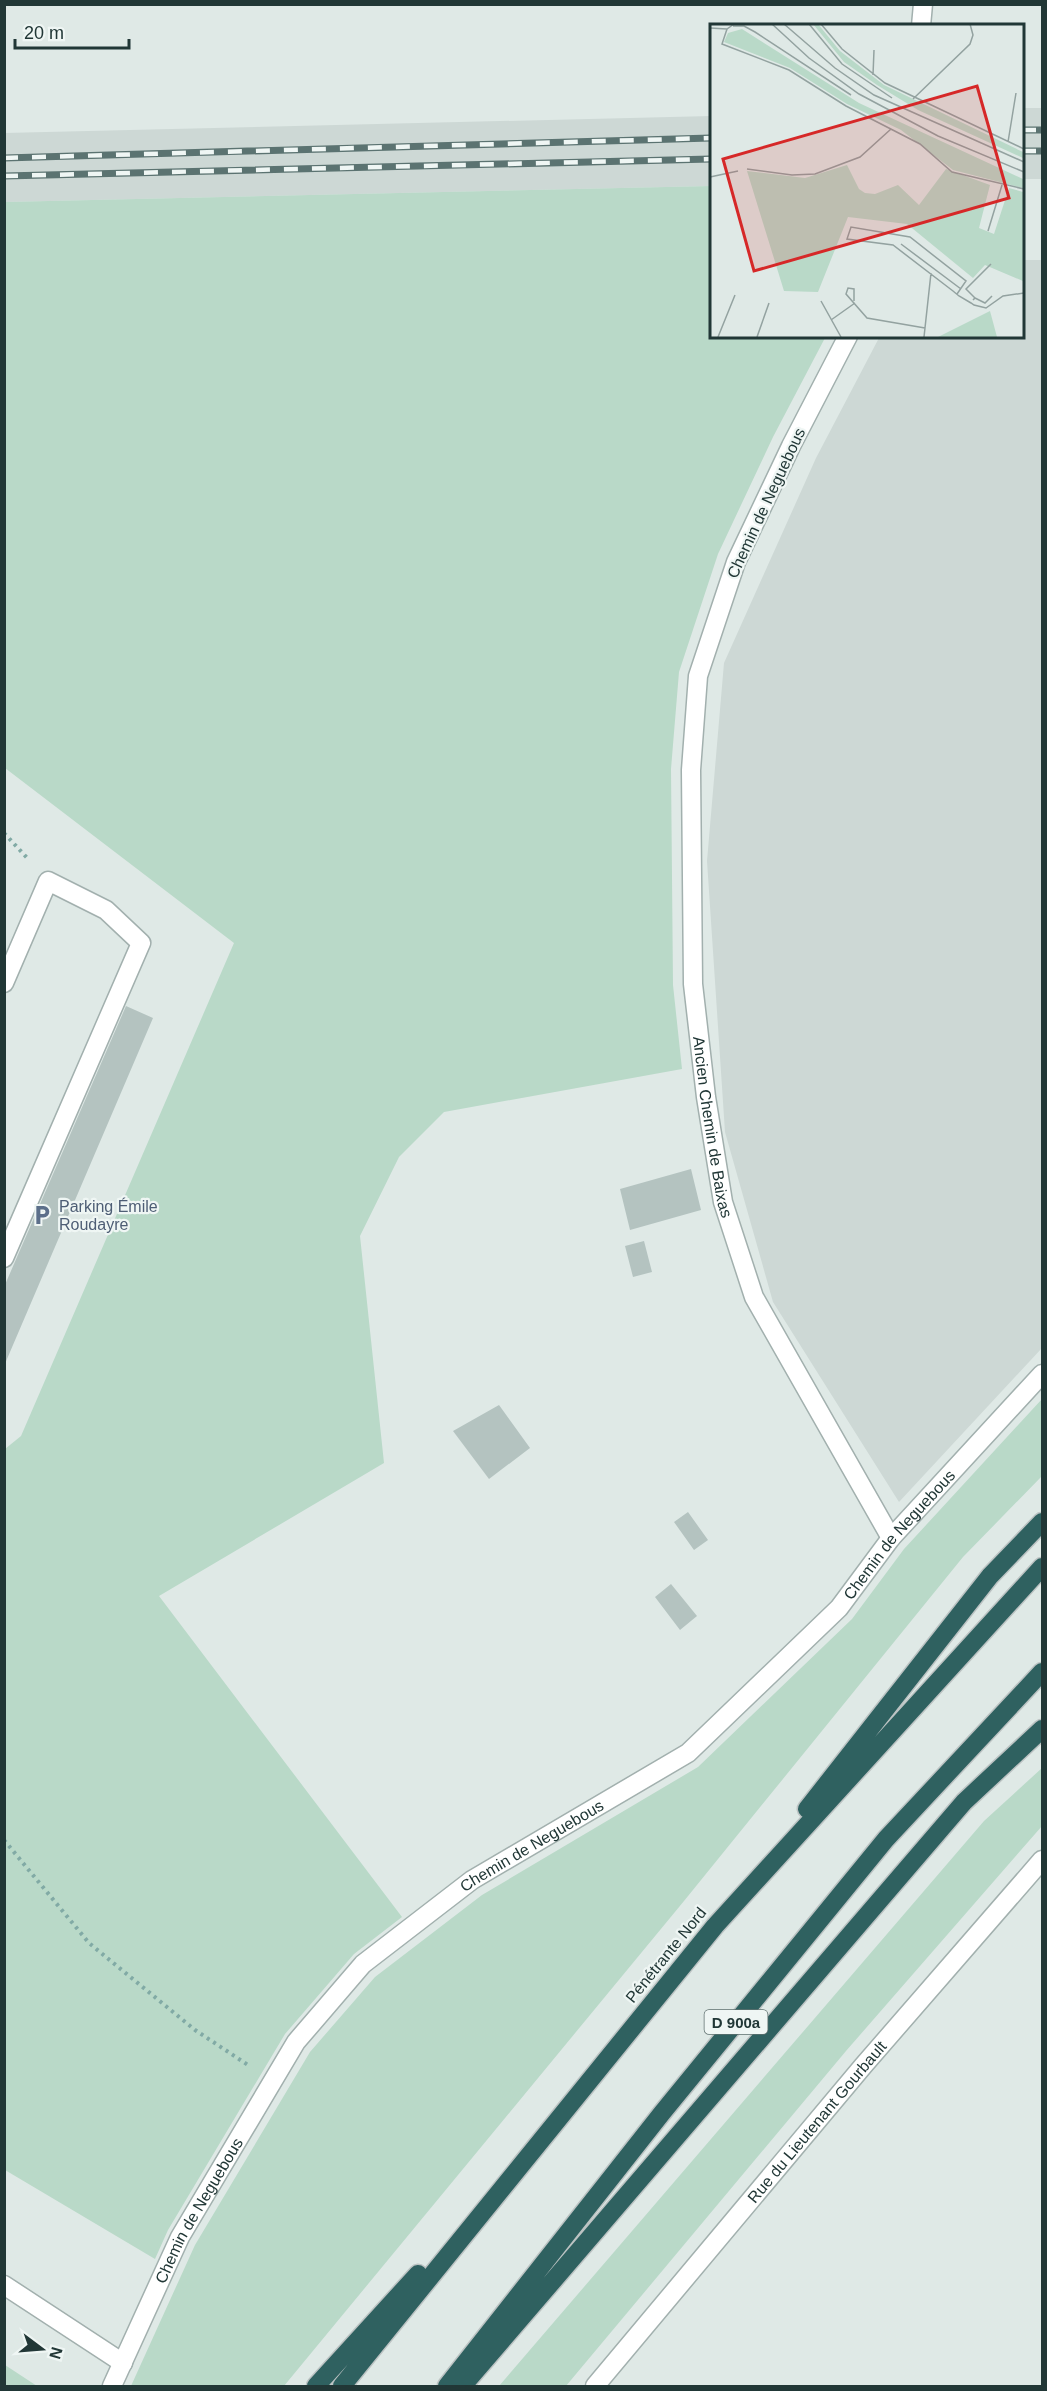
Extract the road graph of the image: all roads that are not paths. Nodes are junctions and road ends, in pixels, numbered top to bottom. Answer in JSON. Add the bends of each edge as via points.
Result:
{"nodes":[{"id":1,"x":923,"y":4,"type":"edge"},
{"id":2,"x":921,"y":24,"type":"edge"},
{"id":3,"x":847,"y":338,"type":"edge"},
{"id":4,"x":698,"y":676,"type":"joint"},
{"id":5,"x":4,"y":983,"type":"edge"},
{"id":6,"x":4,"y":1258,"type":"edge"},
{"id":7,"x":1042,"y":1374,"type":"edge"},
{"id":8,"x":1042,"y":1522,"type":"edge"},
{"id":9,"x":891,"y":1538,"type":"junction"},
{"id":10,"x":1042,"y":1567,"type":"edge"},
{"id":11,"x":1042,"y":1672,"type":"edge"},
{"id":12,"x":1042,"y":1729,"type":"edge"},
{"id":13,"x":1042,"y":1860,"type":"edge"},
{"id":14,"x":715,"y":1926,"type":"junction"},
{"id":15,"x":545,"y":2135,"type":"junction"},
{"id":16,"x":4,"y":2285,"type":"edge"},
{"id":17,"x":123,"y":2363,"type":"junction"},
{"id":18,"x":112,"y":2386,"type":"edge"},
{"id":19,"x":316,"y":2386,"type":"edge"},
{"id":20,"x":342,"y":2386,"type":"edge"},
{"id":21,"x":447,"y":2386,"type":"edge"},
{"id":22,"x":462,"y":2386,"type":"edge"},
{"id":23,"x":595,"y":2386,"type":"edge"}],
"edges":[{"from":1,"to":2,"type":"street"},
{"from":3,"to":4,"type":"street","name":"Chemin de Neguebous","via":[[736,562]]},
{"from":4,"to":9,"type":"street","name":"Ancien Chemin de Baixas","via":[[691,770],[693,984],[723,1202],[754,1297]]},
{"from":5,"to":6,"type":"street","via":[[48,881],[105,910],[141,943]]},
{"from":7,"to":9,"type":"street","name":"Chemin de Neguebous"},
{"from":8,"to":14,"type":"highway","via":[[990,1576]]},
{"from":9,"to":17,"type":"street","name":"Chemin de Neguebous","via":[[839,1608],[688,1753],[472,1880],[363,1964],[296,2042],[180,2237]]},
{"from":10,"to":14,"type":"highway","name":"Pénétrante Nord"},
{"from":11,"to":21,"type":"highway","number":"D 900a","via":[[886,1839],[662,2113]]},
{"from":12,"to":22,"type":"highway","via":[[964,1802]]},
{"from":13,"to":23,"type":"street","name":"Rue du Lieutenant Gourbault","via":[[863,2066]]},
{"from":14,"to":15,"type":"highway","name":"Pénétrante Nord"},
{"from":15,"to":19,"type":"highway"},
{"from":15,"to":20,"type":"highway","name":"Pénétrante Nord"},
{"from":16,"to":17,"type":"street"},
{"from":17,"to":18,"type":"street","name":"Chemin de Neguebous"}]}
